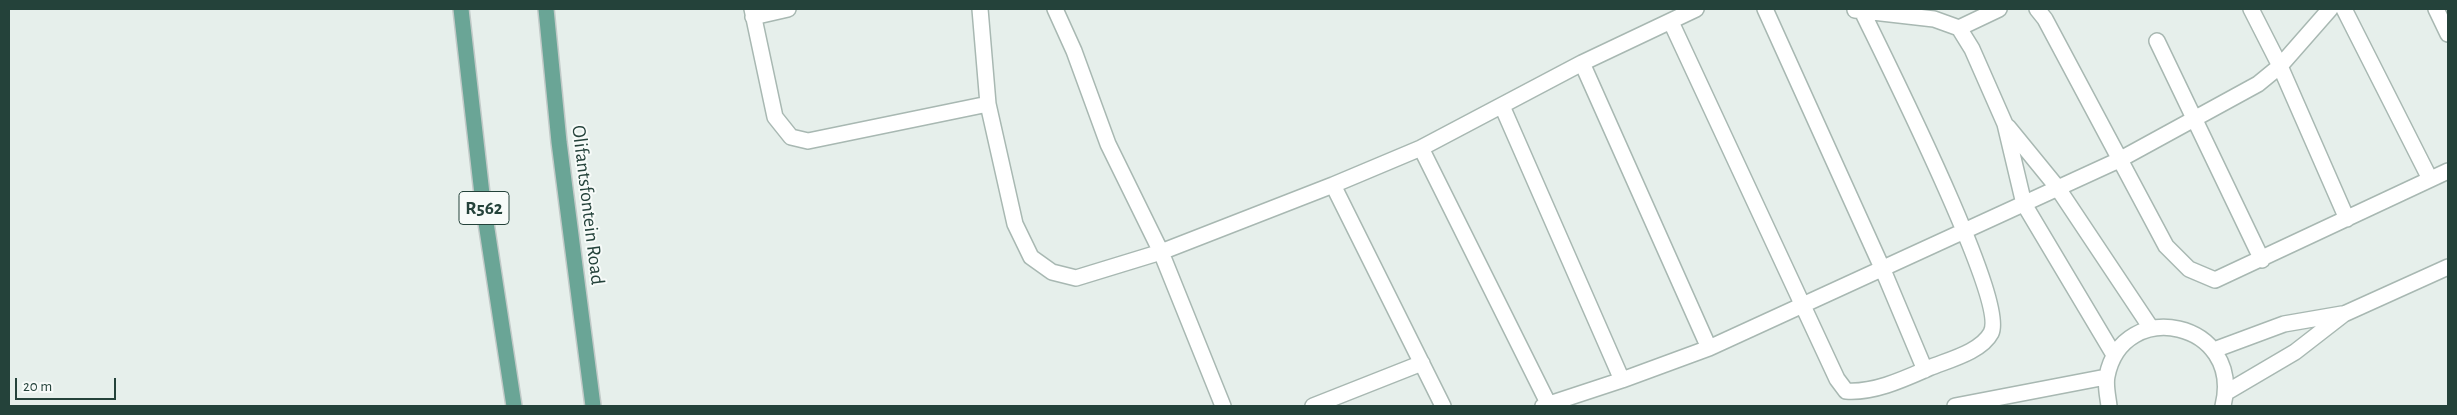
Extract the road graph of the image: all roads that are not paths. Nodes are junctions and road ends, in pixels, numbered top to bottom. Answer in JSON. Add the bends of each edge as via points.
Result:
{"nodes":[{"id":1,"x":461,"y":9,"type":"edge"},
{"id":2,"x":546,"y":9,"type":"edge"},
{"id":3,"x":788,"y":9,"type":"edge"},
{"id":4,"x":980,"y":9,"type":"edge"},
{"id":5,"x":1055,"y":9,"type":"edge"},
{"id":6,"x":1696,"y":9,"type":"edge"},
{"id":7,"x":1765,"y":9,"type":"edge"},
{"id":8,"x":2000,"y":9,"type":"edge"},
{"id":9,"x":2037,"y":9,"type":"edge"},
{"id":10,"x":2251,"y":9,"type":"edge"},
{"id":11,"x":2330,"y":9,"type":"edge"},
{"id":12,"x":2344,"y":9,"type":"edge"},
{"id":13,"x":2436,"y":9,"type":"edge"},
{"id":14,"x":1857,"y":10,"type":"edge"},
{"id":15,"x":752,"y":13,"type":"edge"},
{"id":16,"x":1671,"y":22,"type":"junction"},
{"id":17,"x":1959,"y":28,"type":"junction"},
{"id":18,"x":2448,"y":34,"type":"edge"},
{"id":19,"x":2157,"y":42,"type":"dead end"},
{"id":20,"x":1582,"y":63,"type":"junction"},
{"id":21,"x":2280,"y":66,"type":"junction"},
{"id":22,"x":988,"y":104,"type":"junction"},
{"id":23,"x":1502,"y":106,"type":"junction"},
{"id":24,"x":2195,"y":118,"type":"junction"},
{"id":25,"x":2005,"y":124,"type":"junction"},
{"id":26,"x":1422,"y":148,"type":"junction"},
{"id":27,"x":2119,"y":160,"type":"junction"},
{"id":28,"x":2448,"y":172,"type":"edge"},
{"id":29,"x":2430,"y":180,"type":"junction"},
{"id":30,"x":1333,"y":185,"type":"junction"},
{"id":31,"x":2057,"y":187,"type":"junction"},
{"id":32,"x":2024,"y":204,"type":"junction"},
{"id":33,"x":2347,"y":219,"type":"junction"},
{"id":34,"x":1965,"y":231,"type":"junction"},
{"id":35,"x":1161,"y":252,"type":"junction"},
{"id":36,"x":2262,"y":260,"type":"junction"},
{"id":37,"x":2448,"y":267,"type":"edge"},
{"id":38,"x":1883,"y":270,"type":"junction"},
{"id":39,"x":1803,"y":304,"type":"junction"},
{"id":40,"x":2344,"y":314,"type":"junction"},
{"id":41,"x":2151,"y":328,"type":"junction"},
{"id":42,"x":1709,"y":348,"type":"junction"},
{"id":43,"x":2214,"y":350,"type":"junction"},
{"id":44,"x":2114,"y":355,"type":"junction"},
{"id":45,"x":1422,"y":363,"type":"junction"},
{"id":46,"x":1925,"y":370,"type":"junction"},
{"id":47,"x":2106,"y":377,"type":"junction"},
{"id":48,"x":1622,"y":380,"type":"junction"},
{"id":49,"x":2225,"y":399,"type":"edge"},
{"id":50,"x":1546,"y":405,"type":"edge"},
{"id":51,"x":514,"y":406,"type":"edge"},
{"id":52,"x":593,"y":406,"type":"edge"},
{"id":53,"x":1223,"y":406,"type":"edge"},
{"id":54,"x":1313,"y":406,"type":"edge"},
{"id":55,"x":1443,"y":406,"type":"edge"},
{"id":56,"x":1955,"y":406,"type":"edge"},
{"id":57,"x":2109,"y":406,"type":"edge"}],
"edges":[{"from":1,"to":51,"type":"main road","number":"R562","via":[[483,202]]},
{"from":2,"to":52,"type":"main road","name":"Olifantsfontein Road"},
{"from":3,"to":15,"type":"lane"},
{"from":4,"to":22,"type":"lane"},
{"from":5,"to":35,"type":"lane","via":[[1108,144]]},
{"from":6,"to":16,"type":"lane"},
{"from":7,"to":38,"type":"lane"},
{"from":8,"to":17,"type":"lane"},
{"from":9,"to":27,"type":"lane"},
{"from":10,"to":21,"type":"lane"},
{"from":11,"to":21,"type":"lane"},
{"from":12,"to":29,"type":"lane"},
{"from":13,"to":18,"type":"lane"},
{"from":14,"to":17,"type":"lane","via":[[1934,19]]},
{"from":14,"to":34,"type":"lane"},
{"from":15,"to":22,"type":"lane","via":[[775,118],[791,137],[808,141]]},
{"from":16,"to":20,"type":"lane"},
{"from":16,"to":39,"type":"lane"},
{"from":17,"to":25,"type":"lane","via":[[1972,49]]},
{"from":19,"to":24,"type":"lane"},
{"from":20,"to":23,"type":"lane"},
{"from":20,"to":42,"type":"lane"},
{"from":21,"to":24,"type":"lane","via":[[2258,84]]},
{"from":21,"to":33,"type":"lane"},
{"from":22,"to":35,"type":"lane","via":[[1015,224],[1031,257],[1052,272],[1076,278]]},
{"from":23,"to":26,"type":"lane"},
{"from":23,"to":48,"type":"lane"},
{"from":24,"to":27,"type":"lane"},
{"from":24,"to":36,"type":"lane"},
{"from":25,"to":31,"type":"lane"},
{"from":25,"to":32,"type":"lane"},
{"from":26,"to":30,"type":"lane"},
{"from":26,"to":50,"type":"lane"},
{"from":27,"to":31,"type":"lane"},
{"from":27,"to":36,"type":"lane","via":[[2166,246],[2189,269],[2215,280]]},
{"from":28,"to":29,"type":"lane"},
{"from":29,"to":33,"type":"lane"},
{"from":30,"to":35,"type":"lane"},
{"from":30,"to":45,"type":"lane"},
{"from":31,"to":32,"type":"lane"},
{"from":31,"to":41,"type":"lane"},
{"from":32,"to":34,"type":"lane"},
{"from":32,"to":44,"type":"lane"},
{"from":33,"to":36,"type":"lane"},
{"from":34,"to":38,"type":"lane"},
{"from":34,"to":46,"type":"lane","via":[[1994,316],[1992,332],[1979,346]]},
{"from":35,"to":53,"type":"lane"},
{"from":37,"to":40,"type":"lane"},
{"from":38,"to":39,"type":"lane"},
{"from":38,"to":46,"type":"lane"},
{"from":39,"to":42,"type":"lane"},
{"from":39,"to":46,"type":"lane","via":[[1836,379],[1846,391],[1863,393]]},
{"from":40,"to":43,"type":"lane","via":[[2284,324]]},
{"from":40,"to":49,"type":"lane"},
{"from":41,"to":43,"type":"lane","via":[[2174,327],[2197,334]]},
{"from":41,"to":44,"type":"lane","via":[[2130,338]]},
{"from":42,"to":48,"type":"lane"},
{"from":43,"to":49,"type":"lane","via":[[2224,370]]},
{"from":44,"to":47,"type":"lane"},
{"from":45,"to":54,"type":"lane"},
{"from":45,"to":55,"type":"lane"},
{"from":47,"to":56,"type":"lane"},
{"from":47,"to":57,"type":"lane"},
{"from":48,"to":50,"type":"lane"}]}
